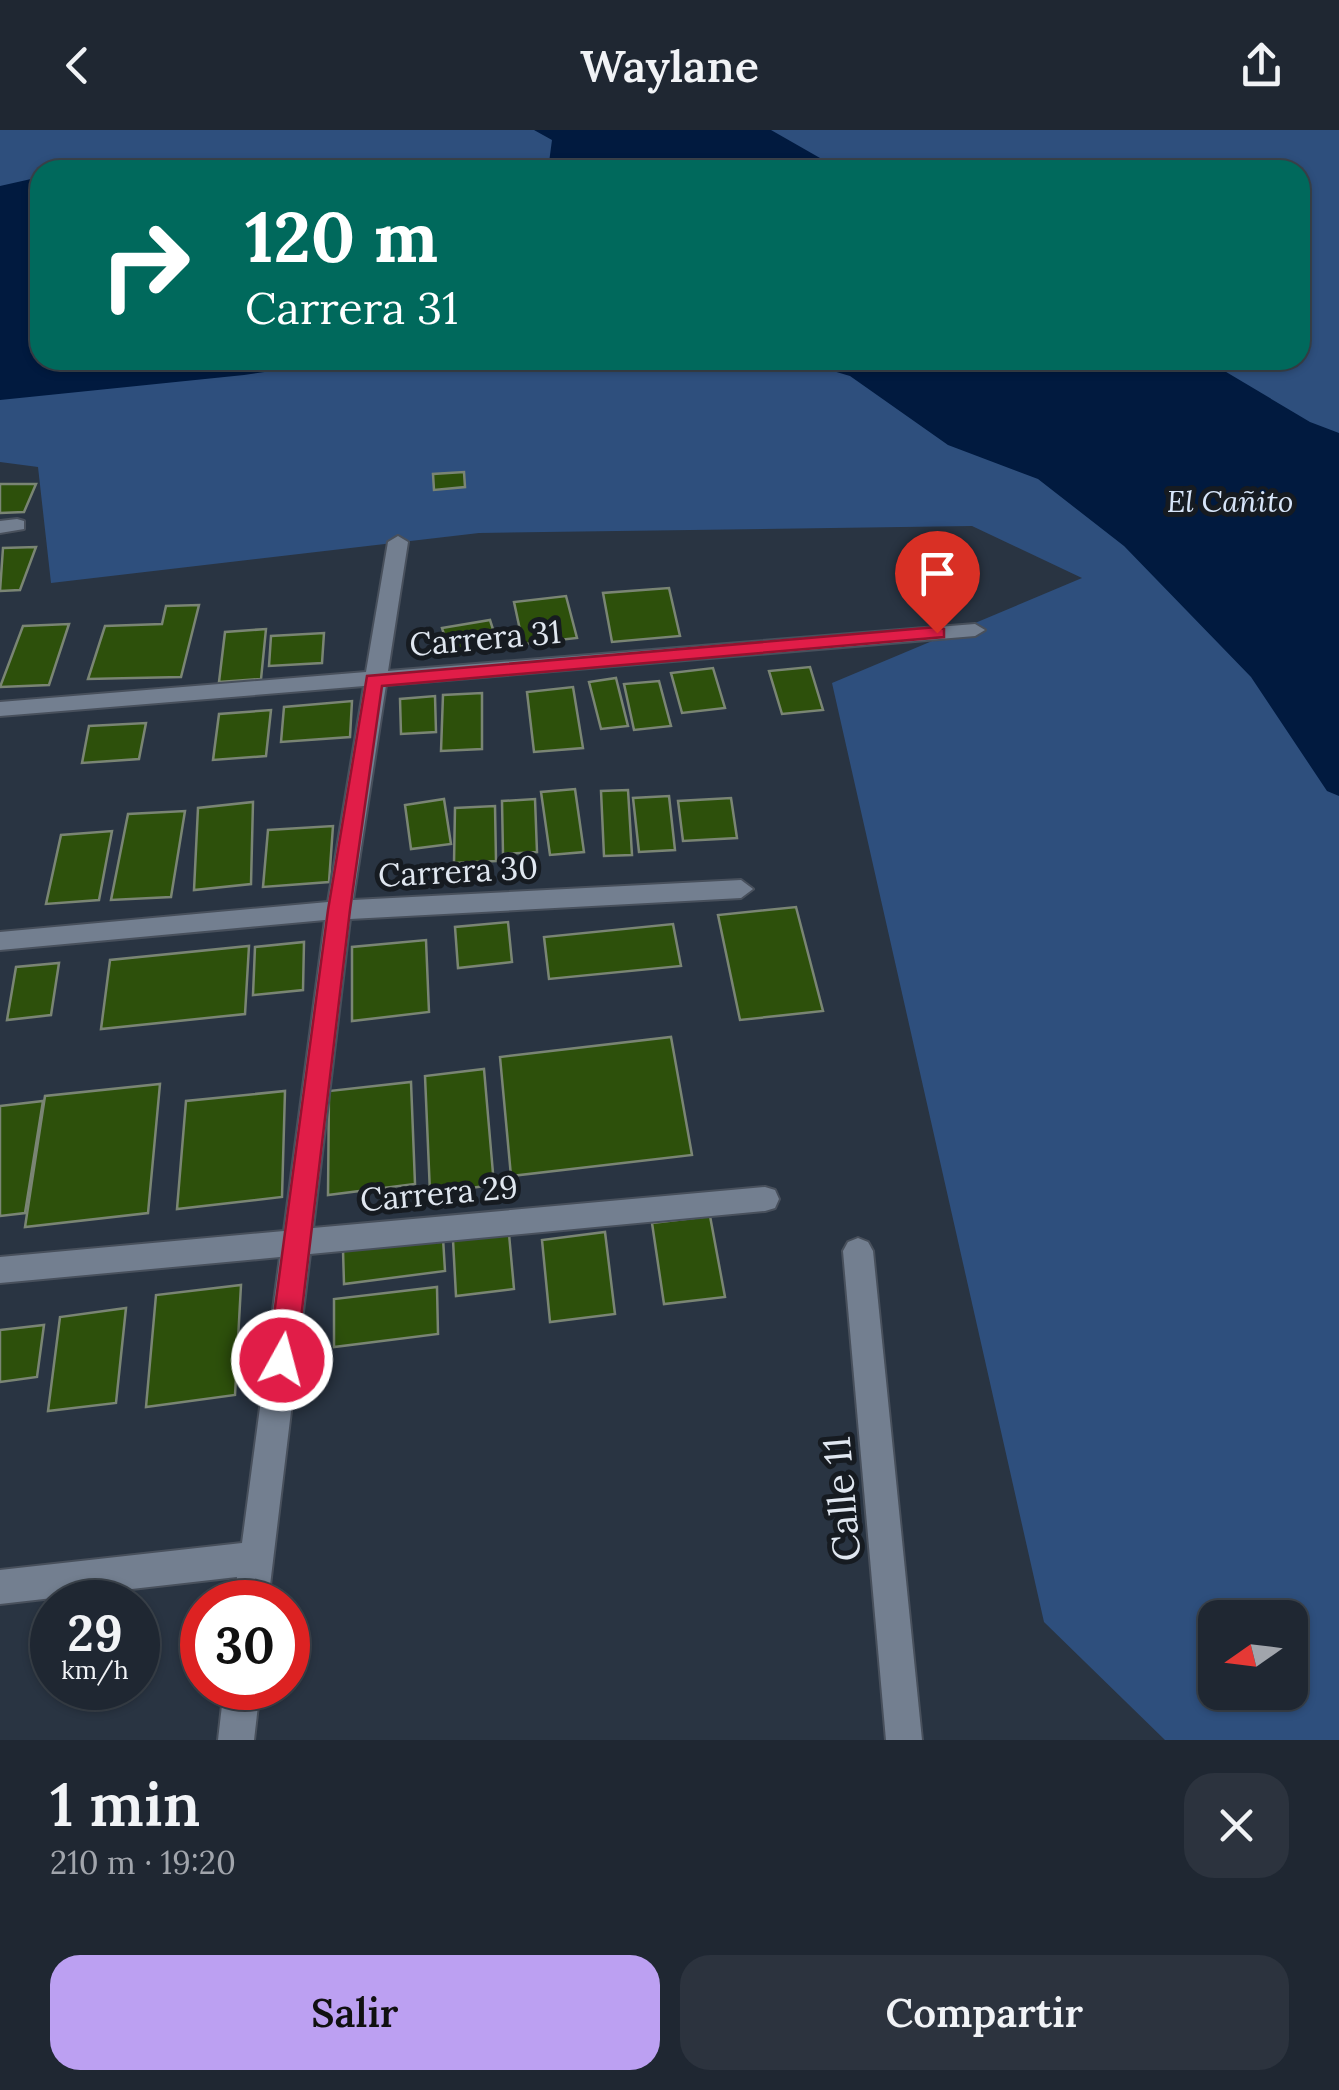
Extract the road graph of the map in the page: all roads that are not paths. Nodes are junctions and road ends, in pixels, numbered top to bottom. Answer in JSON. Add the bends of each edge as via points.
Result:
{"nodes":[{"id":1,"x":398,"y":542,"type":"dead end"},
{"id":2,"x":975,"y":630,"type":"dead end"},
{"id":3,"x":374,"y":680,"type":"junction"},
{"id":4,"x":0,"y":709,"type":"edge"},
{"id":5,"x":741,"y":889,"type":"dead end"},
{"id":6,"x":339,"y":910,"type":"junction"},
{"id":7,"x":0,"y":940,"type":"edge"},
{"id":8,"x":766,"y":1199,"type":"dead end"},
{"id":9,"x":298,"y":1240,"type":"junction"},
{"id":10,"x":858,"y":1251,"type":"dead end"},
{"id":11,"x":0,"y":1270,"type":"edge"},
{"id":12,"x":256,"y":1558,"type":"junction"},
{"id":13,"x":254,"y":1580,"type":"edge"},
{"id":14,"x":0,"y":1587,"type":"edge"},
{"id":15,"x":239,"y":1710,"type":"edge"},
{"id":16,"x":236,"y":1740,"type":"edge"},
{"id":17,"x":904,"y":1740,"type":"edge"}],
"edges":[{"from":1,"to":3,"type":"street"},
{"from":2,"to":3,"type":"street","name":"Carrera 31"},
{"from":3,"to":4,"type":"street","name":"Carrera 31"},
{"from":3,"to":6,"type":"street"},
{"from":5,"to":6,"type":"street","name":"Carrera 30"},
{"from":6,"to":7,"type":"street","name":"Carrera 30"},
{"from":6,"to":9,"type":"street"},
{"from":8,"to":9,"type":"street","name":"Carrera 29"},
{"from":9,"to":11,"type":"street","name":"Carrera 29"},
{"from":9,"to":12,"type":"street"},
{"from":10,"to":17,"type":"street","name":"Calle 11"},
{"from":12,"to":13,"type":"street"},
{"from":12,"to":14,"type":"street"},
{"from":15,"to":16,"type":"street"}]}
